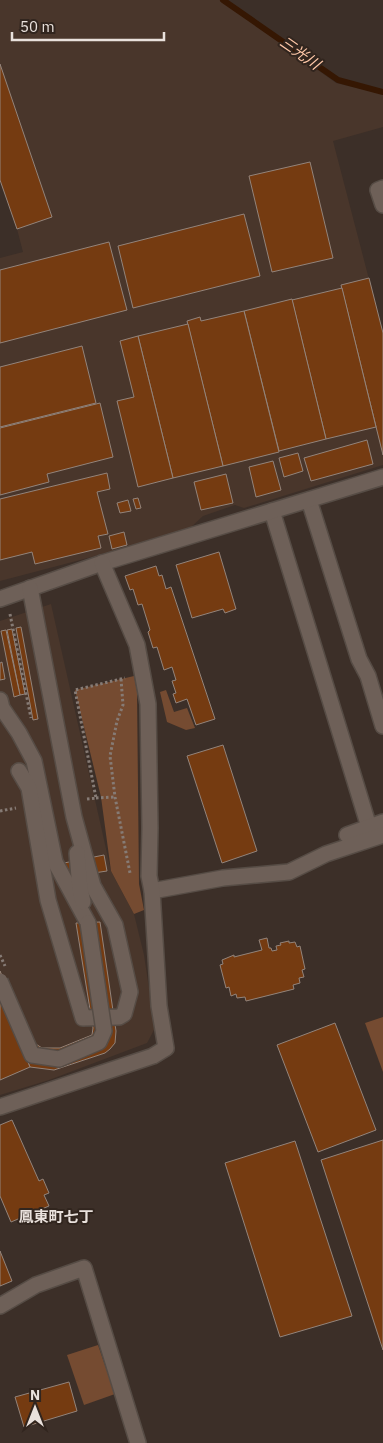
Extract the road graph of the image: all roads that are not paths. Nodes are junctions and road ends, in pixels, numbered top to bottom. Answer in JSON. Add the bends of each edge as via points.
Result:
{"nodes":[{"id":1,"x":383,"y":188,"type":"edge"},
{"id":2,"x":383,"y":205,"type":"edge"},
{"id":3,"x":383,"y":477,"type":"edge"},
{"id":4,"x":308,"y":500,"type":"junction"},
{"id":5,"x":272,"y":511,"type":"junction"},
{"id":6,"x":102,"y":563,"type":"junction"},
{"id":7,"x":30,"y":588,"type":"junction"},
{"id":8,"x":0,"y":599,"type":"edge"},
{"id":9,"x":0,"y":700,"type":"edge"},
{"id":10,"x":383,"y":726,"type":"edge"},
{"id":11,"x":19,"y":771,"type":"dead end"},
{"id":12,"x":74,"y":817,"type":"junction"},
{"id":13,"x":376,"y":825,"type":"edge"},
{"id":14,"x":347,"y":835,"type":"dead end"},
{"id":15,"x":383,"y":835,"type":"edge"},
{"id":16,"x":152,"y":891,"type":"junction"},
{"id":17,"x":88,"y":923,"type":"junction"},
{"id":18,"x":0,"y":981,"type":"edge"},
{"id":19,"x":0,"y":1107,"type":"edge"},
{"id":20,"x":0,"y":1306,"type":"edge"},
{"id":21,"x":138,"y":1443,"type":"edge"}],
"edges":[{"from":1,"to":2,"type":"street","via":[[378,190]]},
{"from":3,"to":4,"type":"street"},
{"from":4,"to":5,"type":"street"},
{"from":4,"to":10,"type":"street"},
{"from":5,"to":6,"type":"street"},
{"from":5,"to":13,"type":"street"},
{"from":6,"to":7,"type":"street"},
{"from":6,"to":16,"type":"street","via":[[137,645],[148,704],[149,876]]},
{"from":7,"to":8,"type":"street"},
{"from":7,"to":12,"type":"street"},
{"from":9,"to":17,"type":"street","via":[[34,761],[55,862]]},
{"from":11,"to":12,"type":"street","via":[[29,788],[48,900],[83,1018],[119,1017],[124,1014],[130,992],[115,925],[93,886]]},
{"from":12,"to":17,"type":"street","via":[[80,889]]},
{"from":13,"to":14,"type":"street"},
{"from":15,"to":16,"type":"street","via":[[326,854],[290,872],[223,878]]},
{"from":16,"to":19,"type":"street","via":[[159,1006],[166,1048],[153,1056]]},
{"from":17,"to":18,"type":"street","bridge":true,"via":[[104,1031],[99,1042],[59,1059],[32,1055]]},
{"from":20,"to":21,"type":"street","via":[[36,1285],[84,1268]]}]}
